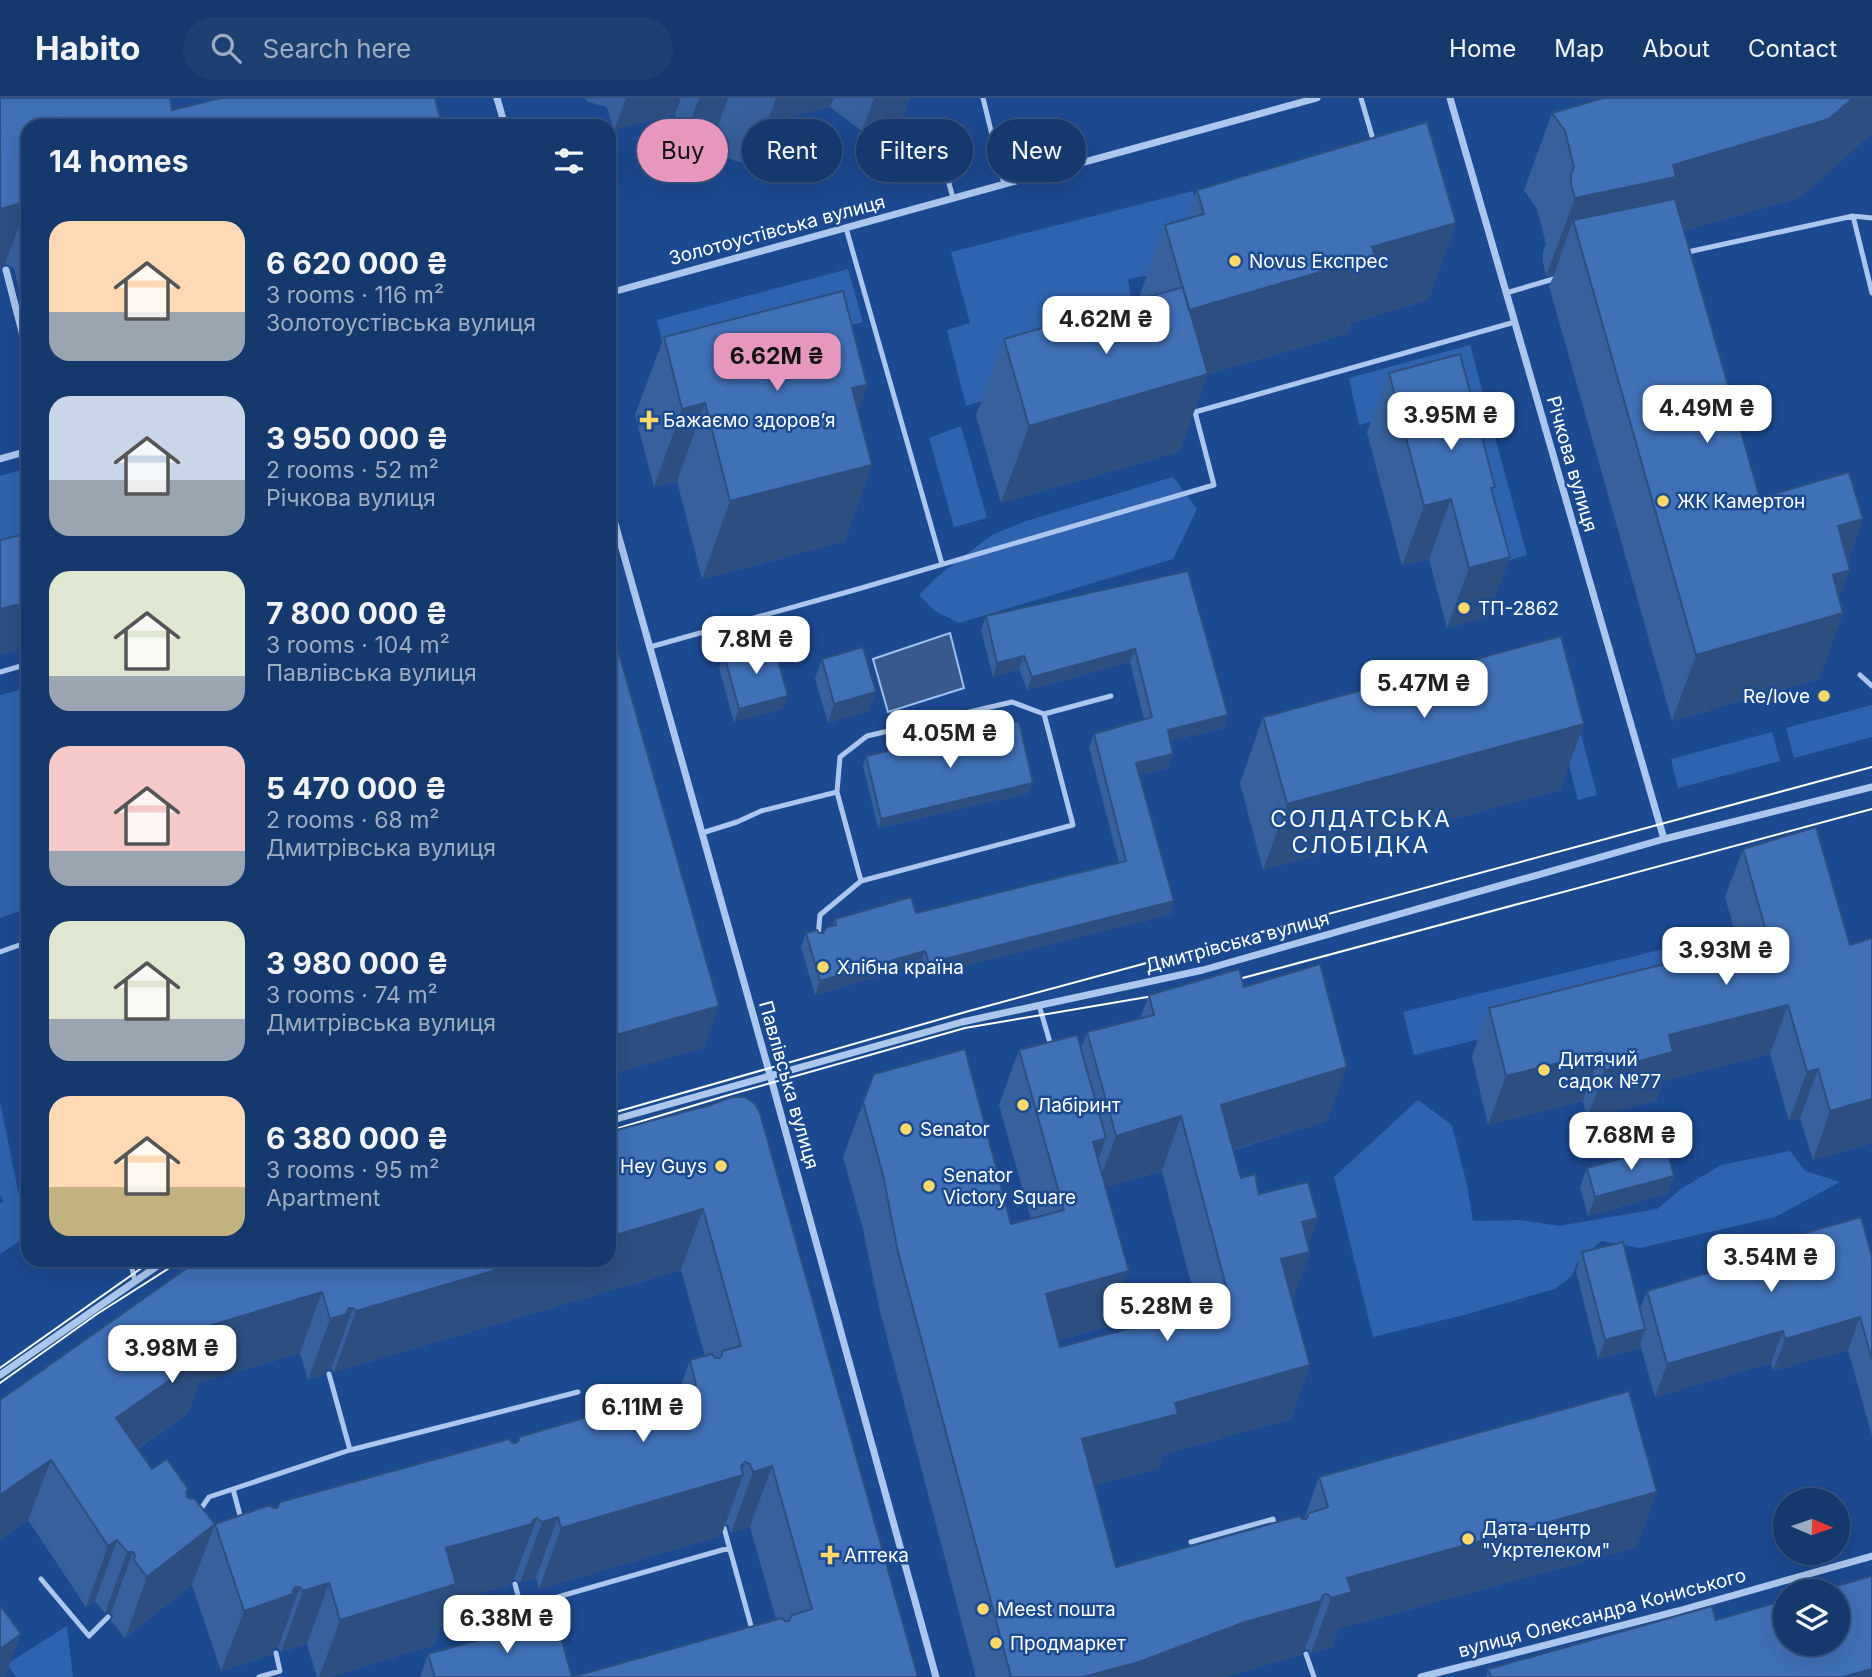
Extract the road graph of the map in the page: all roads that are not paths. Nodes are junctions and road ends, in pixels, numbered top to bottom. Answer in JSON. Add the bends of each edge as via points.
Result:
{"nodes":[{"id":1,"x":497,"y":98,"type":"edge"},
{"id":2,"x":982,"y":98,"type":"edge"},
{"id":3,"x":1317,"y":98,"type":"edge"},
{"id":4,"x":1361,"y":98,"type":"edge"},
{"id":5,"x":1450,"y":98,"type":"edge"},
{"id":6,"x":503,"y":119,"type":"edge"},
{"id":7,"x":1372,"y":136,"type":"edge"},
{"id":8,"x":949,"y":182,"type":"edge"},
{"id":9,"x":1004,"y":184,"type":"junction"},
{"id":10,"x":953,"y":198,"type":"junction"},
{"id":11,"x":1853,"y":216,"type":"junction"},
{"id":12,"x":1872,"y":218,"type":"edge"},
{"id":13,"x":846,"y":228,"type":"junction"},
{"id":14,"x":1678,"y":254,"type":"edge"},
{"id":15,"x":6,"y":270,"type":"edge"},
{"id":16,"x":1562,"y":276,"type":"dead end"},
{"id":17,"x":616,"y":291,"type":"edge"},
{"id":18,"x":1506,"y":293,"type":"junction"},
{"id":19,"x":1872,"y":293,"type":"edge"},
{"id":20,"x":1515,"y":322,"type":"junction"},
{"id":21,"x":21,"y":328,"type":"edge"},
{"id":22,"x":21,"y":453,"type":"edge"},
{"id":23,"x":0,"y":459,"type":"edge"},
{"id":24,"x":616,"y":527,"type":"edge"},
{"id":25,"x":942,"y":564,"type":"junction"},
{"id":26,"x":650,"y":647,"type":"junction"},
{"id":27,"x":21,"y":666,"type":"edge"},
{"id":28,"x":0,"y":672,"type":"edge"},
{"id":29,"x":1860,"y":675,"type":"dead end"},
{"id":30,"x":1872,"y":686,"type":"edge"},
{"id":31,"x":1111,"y":696,"type":"dead end"},
{"id":32,"x":1044,"y":714,"type":"junction"},
{"id":33,"x":1872,"y":787,"type":"edge"},
{"id":34,"x":837,"y":792,"type":"junction"},
{"id":35,"x":702,"y":832,"type":"junction"},
{"id":36,"x":1664,"y":839,"type":"junction"},
{"id":37,"x":861,"y":881,"type":"junction"},
{"id":38,"x":817,"y":942,"type":"edge"},
{"id":39,"x":21,"y":944,"type":"edge"},
{"id":40,"x":0,"y":952,"type":"edge"},
{"id":41,"x":1039,"y":1006,"type":"junction"},
{"id":42,"x":1052,"y":1052,"type":"edge"},
{"id":43,"x":770,"y":1075,"type":"junction"},
{"id":44,"x":616,"y":1119,"type":"edge"},
{"id":45,"x":132,"y":1267,"type":"edge"},
{"id":46,"x":156,"y":1267,"type":"edge"},
{"id":47,"x":135,"y":1281,"type":"junction"},
{"id":48,"x":1116,"y":1281,"type":"edge"},
{"id":49,"x":1131,"y":1334,"type":"edge"},
{"id":50,"x":329,"y":1374,"type":"edge"},
{"id":51,"x":0,"y":1376,"type":"edge"},
{"id":52,"x":578,"y":1392,"type":"dead end"},
{"id":53,"x":350,"y":1450,"type":"junction"},
{"id":54,"x":233,"y":1489,"type":"junction"},
{"id":55,"x":195,"y":1516,"type":"edge"},
{"id":56,"x":243,"y":1527,"type":"edge"},
{"id":57,"x":724,"y":1528,"type":"edge"},
{"id":58,"x":1276,"y":1532,"type":"edge"},
{"id":59,"x":1191,"y":1542,"type":"dead end"},
{"id":60,"x":730,"y":1548,"type":"junction"},
{"id":61,"x":1872,"y":1556,"type":"edge"},
{"id":62,"x":41,"y":1578,"type":"dead end"},
{"id":63,"x":515,"y":1584,"type":"edge"},
{"id":64,"x":521,"y":1607,"type":"junction"},
{"id":65,"x":491,"y":1616,"type":"dead end"},
{"id":66,"x":108,"y":1617,"type":"dead end"},
{"id":67,"x":756,"y":1643,"type":"edge"},
{"id":68,"x":276,"y":1653,"type":"edge"},
{"id":69,"x":1306,"y":1654,"type":"edge"},
{"id":70,"x":259,"y":1677,"type":"edge"},
{"id":71,"x":936,"y":1677,"type":"edge"},
{"id":72,"x":1314,"y":1677,"type":"edge"},
{"id":73,"x":1421,"y":1677,"type":"edge"}],
"edges":[{"from":1,"to":6,"type":"street"},
{"from":2,"to":9,"type":"lane"},
{"from":3,"to":9,"type":"street","name":"Золотоустівська вулиця"},
{"from":4,"to":7,"type":"lane"},
{"from":5,"to":18,"type":"street","name":"Річкова вулиця"},
{"from":8,"to":10,"type":"lane"},
{"from":9,"to":10,"type":"street","name":"Золотоустівська вулиця"},
{"from":10,"to":13,"type":"street","name":"Золотоустівська вулиця"},
{"from":11,"to":12,"type":"lane"},
{"from":11,"to":14,"type":"lane"},
{"from":11,"to":19,"type":"lane"},
{"from":13,"to":17,"type":"street","name":"Золотоустівська вулиця"},
{"from":13,"to":25,"type":"lane"},
{"from":15,"to":21,"type":"street"},
{"from":16,"to":18,"type":"lane"},
{"from":18,"to":20,"type":"street","name":"Річкова вулиця"},
{"from":20,"to":25,"type":"lane","via":[[1195,412],[1214,485]]},
{"from":20,"to":36,"type":"street","name":"Річкова вулиця"},
{"from":22,"to":23,"type":"street"},
{"from":24,"to":26,"type":"street","name":"Павлівська вулиця"},
{"from":25,"to":26,"type":"lane"},
{"from":26,"to":35,"type":"street","name":"Павлівська вулиця"},
{"from":27,"to":28,"type":"lane"},
{"from":29,"to":30,"type":"lane"},
{"from":31,"to":32,"type":"lane"},
{"from":32,"to":34,"type":"lane","via":[[1012,702],[867,736],[840,757]]},
{"from":32,"to":37,"type":"lane","via":[[1073,825]]},
{"from":33,"to":36,"type":"street","name":"Дмитрівська вулиця"},
{"from":34,"to":35,"type":"lane"},
{"from":34,"to":37,"type":"lane"},
{"from":35,"to":43,"type":"street","name":"Павлівська вулиця"},
{"from":36,"to":41,"type":"street","name":"Дмитрівська вулиця","via":[[1203,970]]},
{"from":37,"to":38,"type":"lane","via":[[820,915]]},
{"from":39,"to":40,"type":"lane"},
{"from":41,"to":42,"type":"lane"},
{"from":41,"to":43,"type":"street","name":"Дмитрівська вулиця","via":[[962,1022]]},
{"from":43,"to":44,"type":"street","name":"Дмитрівська вулиця"},
{"from":43,"to":71,"type":"street","name":"Павлівська вулиця"},
{"from":45,"to":47,"type":"lane"},
{"from":46,"to":47,"type":"street"},
{"from":47,"to":51,"type":"street"},
{"from":48,"to":49,"type":"lane"},
{"from":50,"to":53,"type":"lane"},
{"from":52,"to":53,"type":"lane"},
{"from":53,"to":54,"type":"lane"},
{"from":54,"to":55,"type":"lane","via":[[209,1497]]},
{"from":54,"to":56,"type":"lane"},
{"from":57,"to":60,"type":"lane"},
{"from":58,"to":59,"type":"lane","via":[[1273,1519]]},
{"from":60,"to":64,"type":"lane"},
{"from":60,"to":67,"type":"lane"},
{"from":61,"to":73,"type":"street","name":"вулиця Олександра Кониського"},
{"from":62,"to":66,"type":"lane","via":[[89,1636]]},
{"from":63,"to":64,"type":"lane"},
{"from":64,"to":65,"type":"lane"},
{"from":68,"to":70,"type":"lane","via":[[281,1671]]},
{"from":69,"to":72,"type":"lane"}]}
